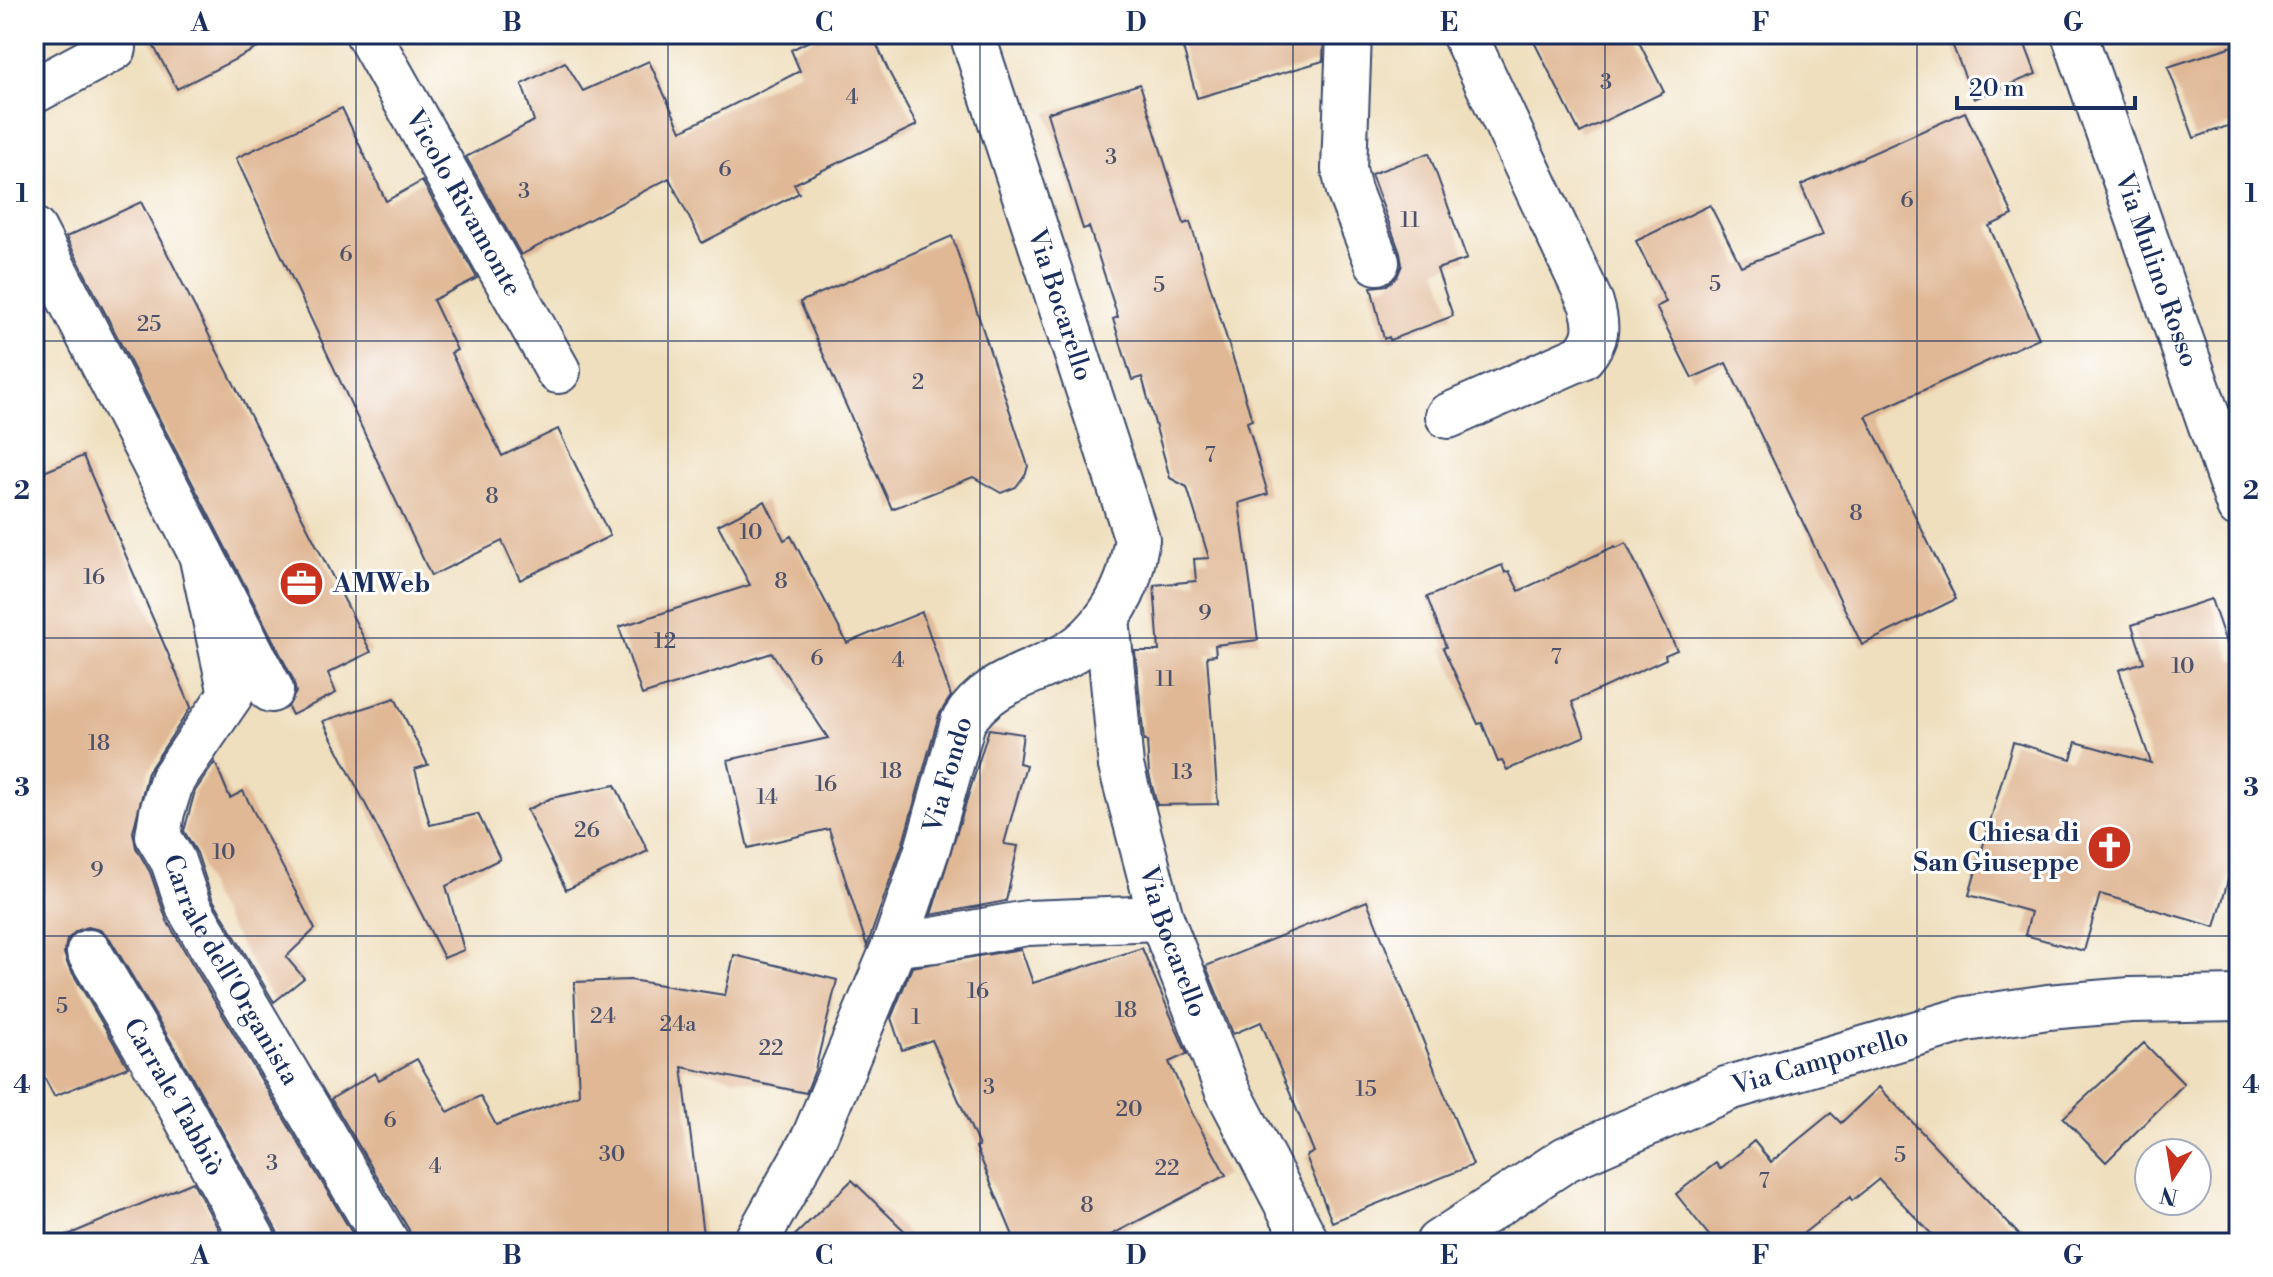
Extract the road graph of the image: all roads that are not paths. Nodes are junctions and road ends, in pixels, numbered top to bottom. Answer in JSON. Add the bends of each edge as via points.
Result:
{"nodes":[{"id":1,"x":108,"y":34,"type":"edge"},
{"id":2,"x":368,"y":34,"type":"edge"},
{"id":3,"x":972,"y":34,"type":"edge"},
{"id":4,"x":1349,"y":34,"type":"edge"},
{"id":5,"x":1464,"y":34,"type":"edge"},
{"id":6,"x":2074,"y":34,"type":"edge"},
{"id":7,"x":34,"y":91,"type":"edge"},
{"id":8,"x":34,"y":230,"type":"edge"},
{"id":9,"x":1377,"y":262,"type":"dead end"},
{"id":10,"x":558,"y":371,"type":"dead end"},
{"id":11,"x":1448,"y":416,"type":"dead end"},
{"id":12,"x":2239,"y":506,"type":"edge"},
{"id":13,"x":201,"y":554,"type":"junction"},
{"id":14,"x":1107,"y":618,"type":"junction"},
{"id":15,"x":1063,"y":658,"type":"joint"},
{"id":16,"x":271,"y":690,"type":"dead end"},
{"id":17,"x":1161,"y":918,"type":"junction"},
{"id":18,"x":895,"y":944,"type":"junction"},
{"id":19,"x":89,"y":952,"type":"dead end"},
{"id":20,"x":2239,"y":998,"type":"edge"},
{"id":21,"x":255,"y":1243,"type":"edge"},
{"id":22,"x":387,"y":1243,"type":"edge"},
{"id":23,"x":755,"y":1243,"type":"edge"},
{"id":24,"x":1307,"y":1243,"type":"edge"},
{"id":25,"x":1438,"y":1243,"type":"edge"}],
"edges":[{"from":1,"to":7,"type":"street","via":[[114,48]]},
{"from":2,"to":10,"type":"street","name":"Vicolo Rivamonte"},
{"from":3,"to":14,"type":"street","name":"Via Bocarello","via":[[1137,539],[1127,581]]},
{"from":4,"to":9,"type":"street","via":[[1344,169]]},
{"from":5,"to":11,"type":"street","via":[[1591,303],[1596,336],[1582,357]]},
{"from":6,"to":12,"type":"street","name":"Via Mulino Rosso"},
{"from":8,"to":13,"type":"street"},
{"from":13,"to":16,"type":"street"},
{"from":13,"to":22,"type":"street","name":"Carrale dell'Organista","via":[[231,694],[172,780],[158,836],[189,908]]},
{"from":14,"to":15,"type":"street","name":"Via Bocarello"},
{"from":14,"to":17,"type":"street","name":"Via Bocarello","via":[[1121,766]]},
{"from":15,"to":18,"type":"street","name":"Via Fondo","via":[[983,696],[963,722]]},
{"from":17,"to":18,"type":"street","via":[[1027,923]]},
{"from":17,"to":24,"type":"street","name":"Via Bocarello","via":[[1227,1089]]},
{"from":18,"to":23,"type":"street","name":"Via Fondo","via":[[814,1138]]},
{"from":19,"to":21,"type":"street","name":"Carrale Tabbiò"},
{"from":20,"to":25,"type":"street","name":"Via Camporello","via":[[2131,1000],[1966,1019],[1729,1088],[1566,1159]]}]}
